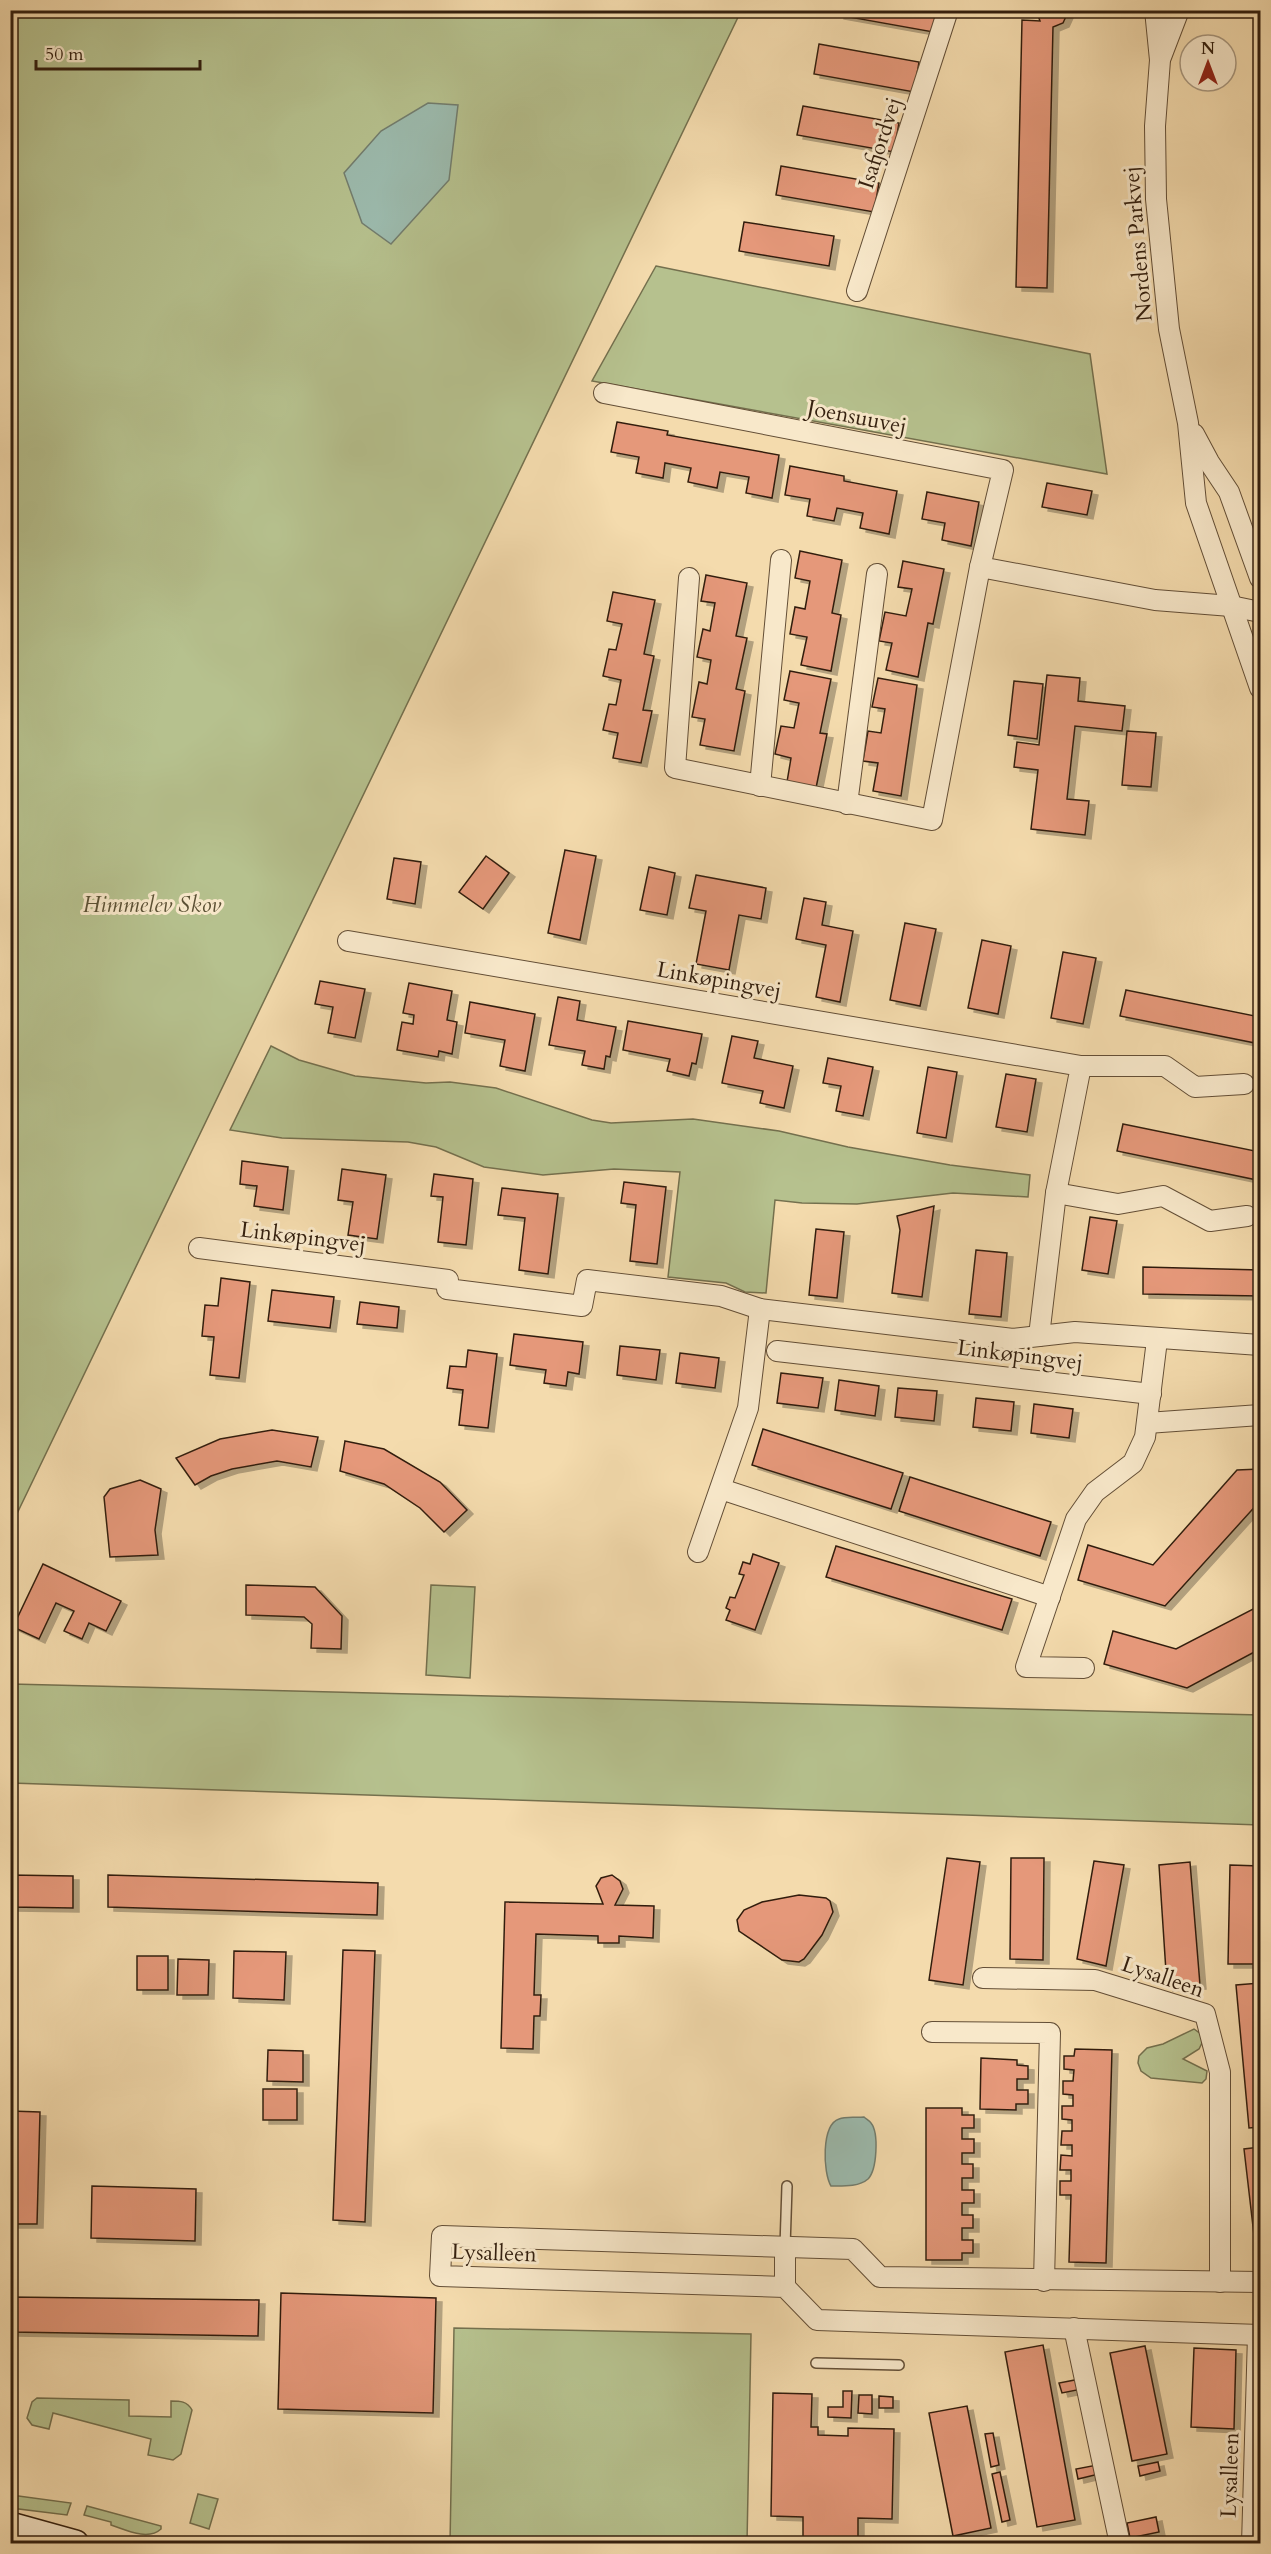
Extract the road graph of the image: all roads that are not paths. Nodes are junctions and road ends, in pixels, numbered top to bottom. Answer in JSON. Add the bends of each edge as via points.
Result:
{"nodes":[{"id":1,"x":948,"y":10,"type":"edge"},
{"id":2,"x":1155,"y":10,"type":"edge"},
{"id":3,"x":1179,"y":10,"type":"edge"},
{"id":4,"x":1160,"y":60,"type":"junction"},
{"id":5,"x":857,"y":291,"type":"dead end"},
{"id":6,"x":604,"y":393,"type":"dead end"},
{"id":7,"x":1188,"y":423,"type":"junction"},
{"id":8,"x":781,"y":560,"type":"dead end"},
{"id":9,"x":980,"y":567,"type":"junction"},
{"id":10,"x":876,"y":574,"type":"dead end"},
{"id":11,"x":689,"y":578,"type":"dead end"},
{"id":12,"x":1260,"y":578,"type":"edge"},
{"id":13,"x":1231,"y":606,"type":"junction"},
{"id":14,"x":1260,"y":612,"type":"edge"},
{"id":15,"x":1260,"y":688,"type":"edge"},
{"id":16,"x":760,"y":786,"type":"junction"},
{"id":17,"x":847,"y":804,"type":"junction"},
{"id":18,"x":348,"y":941,"type":"dead end"},
{"id":19,"x":1081,"y":1066,"type":"junction"},
{"id":20,"x":1244,"y":1084,"type":"dead end"},
{"id":21,"x":1056,"y":1193,"type":"junction"},
{"id":22,"x":1247,"y":1216,"type":"dead end"},
{"id":23,"x":199,"y":1248,"type":"dead end"},
{"id":24,"x":760,"y":1309,"type":"junction"},
{"id":25,"x":1038,"y":1336,"type":"junction"},
{"id":26,"x":1157,"y":1340,"type":"junction"},
{"id":27,"x":1260,"y":1345,"type":"edge"},
{"id":28,"x":777,"y":1351,"type":"dead end"},
{"id":29,"x":1151,"y":1394,"type":"junction"},
{"id":30,"x":1260,"y":1415,"type":"edge"},
{"id":31,"x":1147,"y":1423,"type":"junction"},
{"id":32,"x":721,"y":1489,"type":"junction"},
{"id":33,"x":698,"y":1552,"type":"dead end"},
{"id":34,"x":1050,"y":1597,"type":"junction"},
{"id":35,"x":1084,"y":1668,"type":"dead end"},
{"id":36,"x":983,"y":1978,"type":"dead end"},
{"id":37,"x":932,"y":2032,"type":"dead end"},
{"id":38,"x":787,"y":2186,"type":"dead end"},
{"id":39,"x":785,"y":2247,"type":"junction"},
{"id":40,"x":1044,"y":2281,"type":"junction"},
{"id":41,"x":1220,"y":2282,"type":"junction"},
{"id":42,"x":1260,"y":2282,"type":"edge"},
{"id":43,"x":785,"y":2287,"type":"junction"},
{"id":44,"x":1074,"y":2328,"type":"junction"},
{"id":45,"x":1259,"y":2335,"type":"edge"},
{"id":46,"x":816,"y":2363,"type":"dead end"},
{"id":47,"x":899,"y":2365,"type":"dead end"},
{"id":48,"x":10,"y":2526,"type":"edge"},
{"id":49,"x":75,"y":2544,"type":"edge"},
{"id":50,"x":1120,"y":2544,"type":"edge"},
{"id":51,"x":1252,"y":2544,"type":"edge"}],
"edges":[{"from":1,"to":5,"type":"street","name":"Isafjordvej"},
{"from":2,"to":4,"type":"street","name":"Nordens Parkvej"},
{"from":3,"to":4,"type":"street","name":"Nordens Parkvej"},
{"from":4,"to":7,"type":"street","name":"Nordens Parkvej","via":[[1155,126],[1156,199],[1169,329]]},
{"from":6,"to":9,"type":"street","name":"Joensuuvej","via":[[1003,470]]},
{"from":7,"to":12,"type":"street","name":"Nordens Parkvej","via":[[1229,492]]},
{"from":7,"to":13,"type":"street","name":"Nordens Parkvej","via":[[1196,503]]},
{"from":8,"to":16,"type":"street"},
{"from":9,"to":13,"type":"street","via":[[1155,600]]},
{"from":9,"to":17,"type":"street","name":"Joensuuvej","via":[[932,820]]},
{"from":10,"to":17,"type":"street"},
{"from":11,"to":16,"type":"street","name":"Joensuuvej","via":[[675,768]]},
{"from":13,"to":14,"type":"street"},
{"from":13,"to":15,"type":"street","name":"Nordens Parkvej"},
{"from":16,"to":17,"type":"street","name":"Joensuuvej"},
{"from":18,"to":19,"type":"street","name":"Linkøpingvej"},
{"from":19,"to":20,"type":"street","name":"Linkøpingvej","via":[[1165,1066],[1195,1087]]},
{"from":19,"to":21,"type":"street","name":"Linkøpingvej"},
{"from":21,"to":22,"type":"street","via":[[1118,1204],[1163,1196],[1210,1221]]},
{"from":21,"to":25,"type":"street","name":"Linkøpingvej"},
{"from":23,"to":24,"type":"street","name":"Linkøpingvej","via":[[448,1280],[447,1289],[582,1306],[587,1280],[722,1296]]},
{"from":24,"to":25,"type":"street","name":"Linkøpingvej","via":[[1013,1339]]},
{"from":24,"to":32,"type":"street","via":[[748,1408]]},
{"from":25,"to":26,"type":"street","name":"Linkøpingvej","via":[[1075,1332]]},
{"from":26,"to":27,"type":"street","name":"Linkøpingvej"},
{"from":26,"to":29,"type":"street"},
{"from":28,"to":29,"type":"street","name":"Linkøpingvej"},
{"from":29,"to":31,"type":"street"},
{"from":30,"to":31,"type":"street"},
{"from":31,"to":34,"type":"street","via":[[1133,1462],[1095,1492],[1076,1519]]},
{"from":32,"to":33,"type":"street"},
{"from":32,"to":34,"type":"street"},
{"from":34,"to":35,"type":"street","via":[[1026,1667]]},
{"from":36,"to":41,"type":"street","name":"Lysalleen","via":[[1095,1980],[1205,2014],[1220,2072]]},
{"from":37,"to":40,"type":"street","via":[[1050,2033]]},
{"from":38,"to":39,"type":"lane"},
{"from":39,"to":40,"type":"street","name":"Lysalleen","via":[[853,2250],[880,2277]]},
{"from":39,"to":43,"type":"street"},
{"from":39,"to":43,"type":"street","name":"Lysalleen","via":[[442,2236],[440,2276]]},
{"from":40,"to":41,"type":"street","name":"Lysalleen"},
{"from":41,"to":42,"type":"street","name":"Lysalleen"},
{"from":43,"to":44,"type":"street","name":"Lysalleen","via":[[817,2320]]},
{"from":44,"to":45,"type":"street","name":"Lysalleen"},
{"from":44,"to":50,"type":"street"},
{"from":45,"to":51,"type":"street","name":"Lysalleen"},
{"from":46,"to":47,"type":"lane"},
{"from":48,"to":49,"type":"street"}]}
